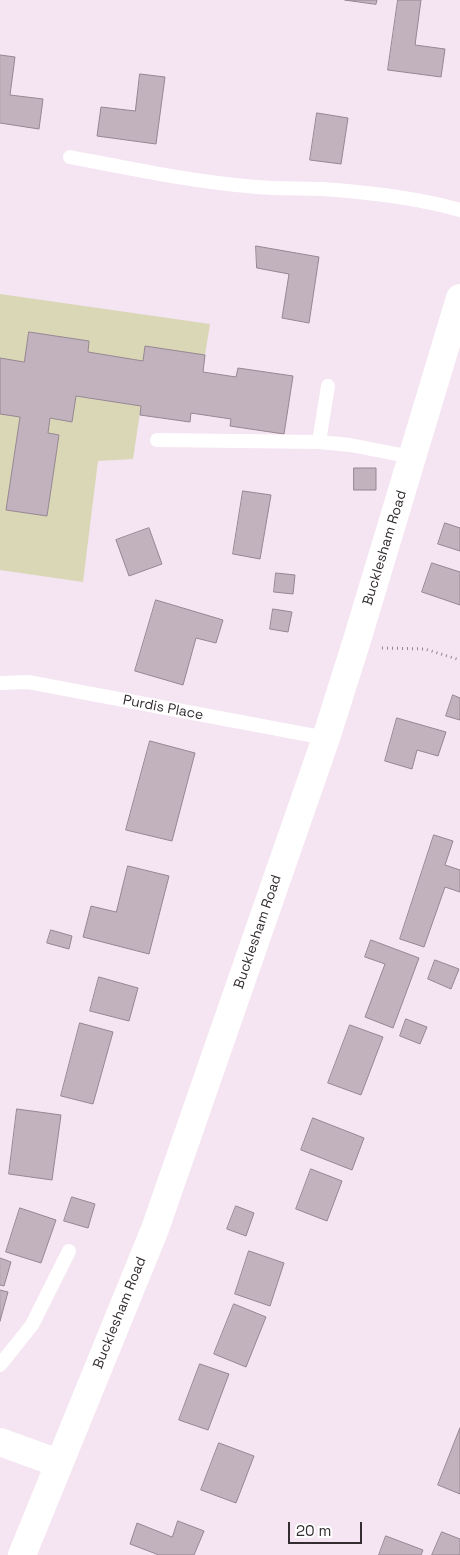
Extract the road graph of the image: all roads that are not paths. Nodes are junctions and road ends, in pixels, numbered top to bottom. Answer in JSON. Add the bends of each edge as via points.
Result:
{"nodes":[{"id":1,"x":70,"y":157,"type":"dead end"},
{"id":2,"x":460,"y":210,"type":"edge"},
{"id":3,"x":460,"y":298,"type":"edge"},
{"id":4,"x":328,"y":386,"type":"dead end"},
{"id":5,"x":157,"y":440,"type":"dead end"},
{"id":6,"x":319,"y":442,"type":"junction"},
{"id":7,"x":412,"y":457,"type":"junction"},
{"id":8,"x":0,"y":682,"type":"edge"},
{"id":9,"x":326,"y":738,"type":"junction"},
{"id":10,"x":70,"y":1251,"type":"dead end"},
{"id":11,"x":0,"y":1365,"type":"edge"},
{"id":12,"x":0,"y":1442,"type":"edge"},
{"id":13,"x":58,"y":1462,"type":"junction"},
{"id":14,"x":22,"y":1555,"type":"edge"}],
"edges":[{"from":1,"to":2,"type":"lane","via":[[209,182],[378,195]]},
{"from":3,"to":7,"type":"street","name":"Bucklesham Road"},
{"from":4,"to":6,"type":"lane"},
{"from":5,"to":6,"type":"lane"},
{"from":6,"to":7,"type":"lane"},
{"from":7,"to":9,"type":"street","name":"Bucklesham Road"},
{"from":8,"to":9,"type":"lane","name":"Purdis Place","via":[[28,682]]},
{"from":9,"to":13,"type":"street","name":"Bucklesham Road","via":[[154,1229]]},
{"from":10,"to":11,"type":"lane","via":[[32,1325]]},
{"from":12,"to":13,"type":"street"},
{"from":13,"to":14,"type":"street","name":"Bucklesham Road"}]}
